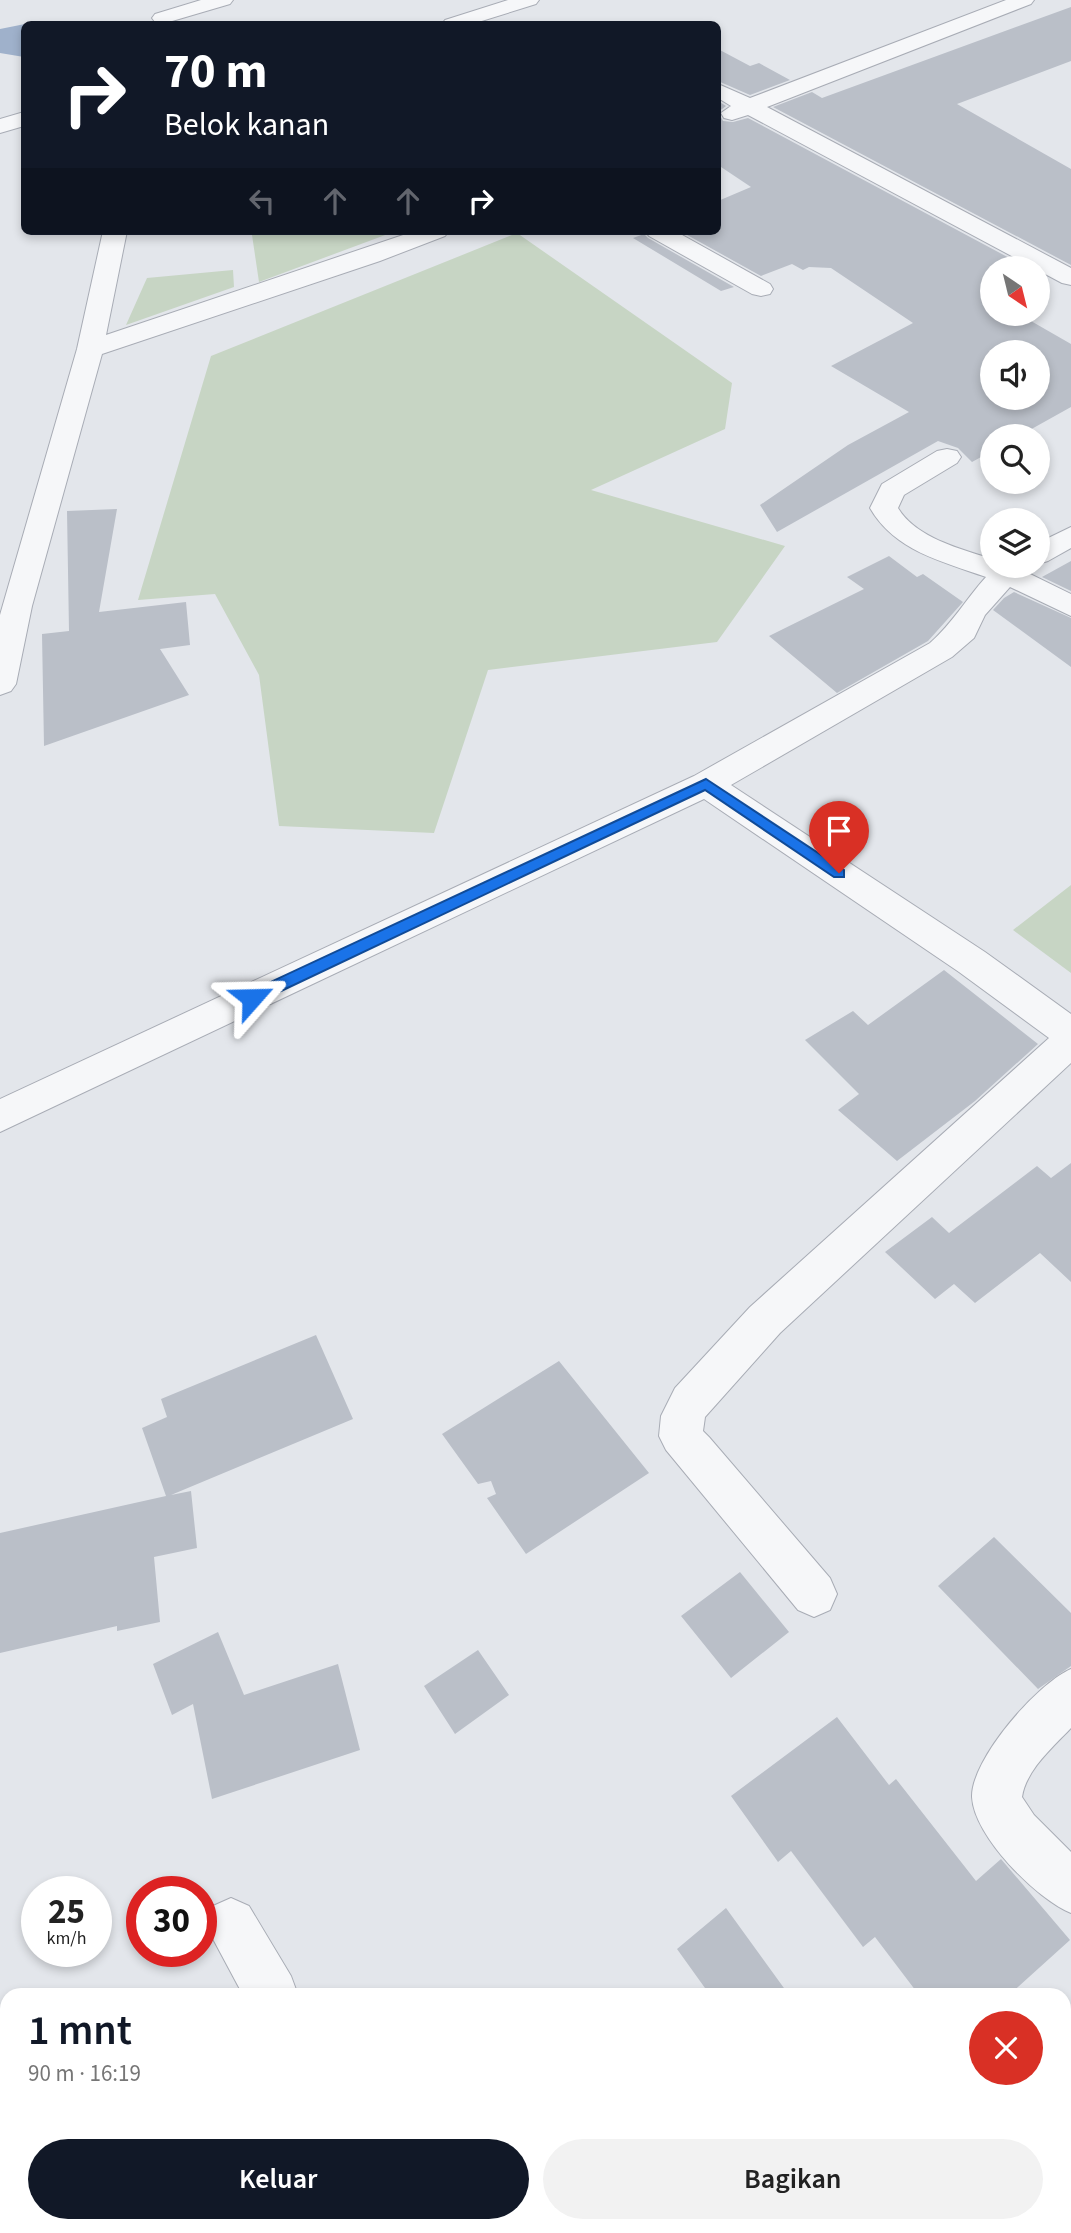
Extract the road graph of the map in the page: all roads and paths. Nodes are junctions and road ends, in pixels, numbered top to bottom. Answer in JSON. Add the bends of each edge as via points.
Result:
{"nodes":[{"id":1,"x":223,"y":0,"type":"edge"},
{"id":2,"x":529,"y":0,"type":"edge"},
{"id":3,"x":1024,"y":0,"type":"edge"},
{"id":4,"x":157,"y":15,"type":"edge"},
{"id":5,"x":462,"y":21,"type":"edge"},
{"id":6,"x":721,"y":92,"type":"edge"},
{"id":7,"x":747,"y":106,"type":"junction"},
{"id":8,"x":721,"y":117,"type":"edge"},
{"id":9,"x":21,"y":120,"type":"edge"},
{"id":10,"x":0,"y":126,"type":"edge"},
{"id":11,"x":114,"y":235,"type":"edge"},
{"id":12,"x":426,"y":235,"type":"edge"},
{"id":13,"x":664,"y":235,"type":"edge"},
{"id":14,"x":1071,"y":278,"type":"edge"},
{"id":15,"x":761,"y":289,"type":"dead end"},
{"id":16,"x":90,"y":349,"type":"junction"},
{"id":17,"x":947,"y":457,"type":"dead end"},
{"id":18,"x":1071,"y":536,"type":"edge"},
{"id":19,"x":1050,"y":548,"type":"edge"},
{"id":20,"x":980,"y":560,"type":"edge"},
{"id":21,"x":1004,"y":578,"type":"edge"},
{"id":22,"x":1025,"y":578,"type":"edge"},
{"id":23,"x":1071,"y":606,"type":"edge"},
{"id":24,"x":0,"y":684,"type":"edge"},
{"id":25,"x":706,"y":784,"type":"junction"},
{"id":26,"x":1071,"y":1034,"type":"edge"},
{"id":27,"x":1071,"y":1040,"type":"edge"},
{"id":28,"x":0,"y":1116,"type":"edge"},
{"id":29,"x":814,"y":1594,"type":"dead end"},
{"id":30,"x":1071,"y":1693,"type":"edge"},
{"id":31,"x":1071,"y":1887,"type":"edge"},
{"id":32,"x":231,"y":1924,"type":"dead end"},
{"id":33,"x":268,"y":1988,"type":"edge"}],
"edges":[{"from":1,"to":4,"type":"street"},
{"from":2,"to":5,"type":"street"},
{"from":3,"to":7,"type":"street"},
{"from":6,"to":7,"type":"street"},
{"from":7,"to":8,"type":"street"},
{"from":7,"to":14,"type":"street"},
{"from":9,"to":10,"type":"street"},
{"from":11,"to":16,"type":"street"},
{"from":12,"to":16,"type":"street"},
{"from":13,"to":15,"type":"street"},
{"from":16,"to":24,"type":"street","via":[[17,606]]},
{"from":17,"to":20,"type":"street","via":[[892,490],[884,508],[901,530],[919,540]]},
{"from":18,"to":19,"type":"street"},
{"from":21,"to":25,"type":"street","via":[[972,611],[963,631],[941,650]]},
{"from":22,"to":23,"type":"street"},
{"from":25,"to":26,"type":"street"},
{"from":25,"to":28,"type":"street"},
{"from":27,"to":29,"type":"street","via":[[765,1320],[690,1402],[683,1416],[681,1436]]},
{"from":30,"to":31,"type":"street","via":[[1023,1744],[1001,1780],[997,1798],[1014,1829]]},
{"from":32,"to":33,"type":"street"}]}
